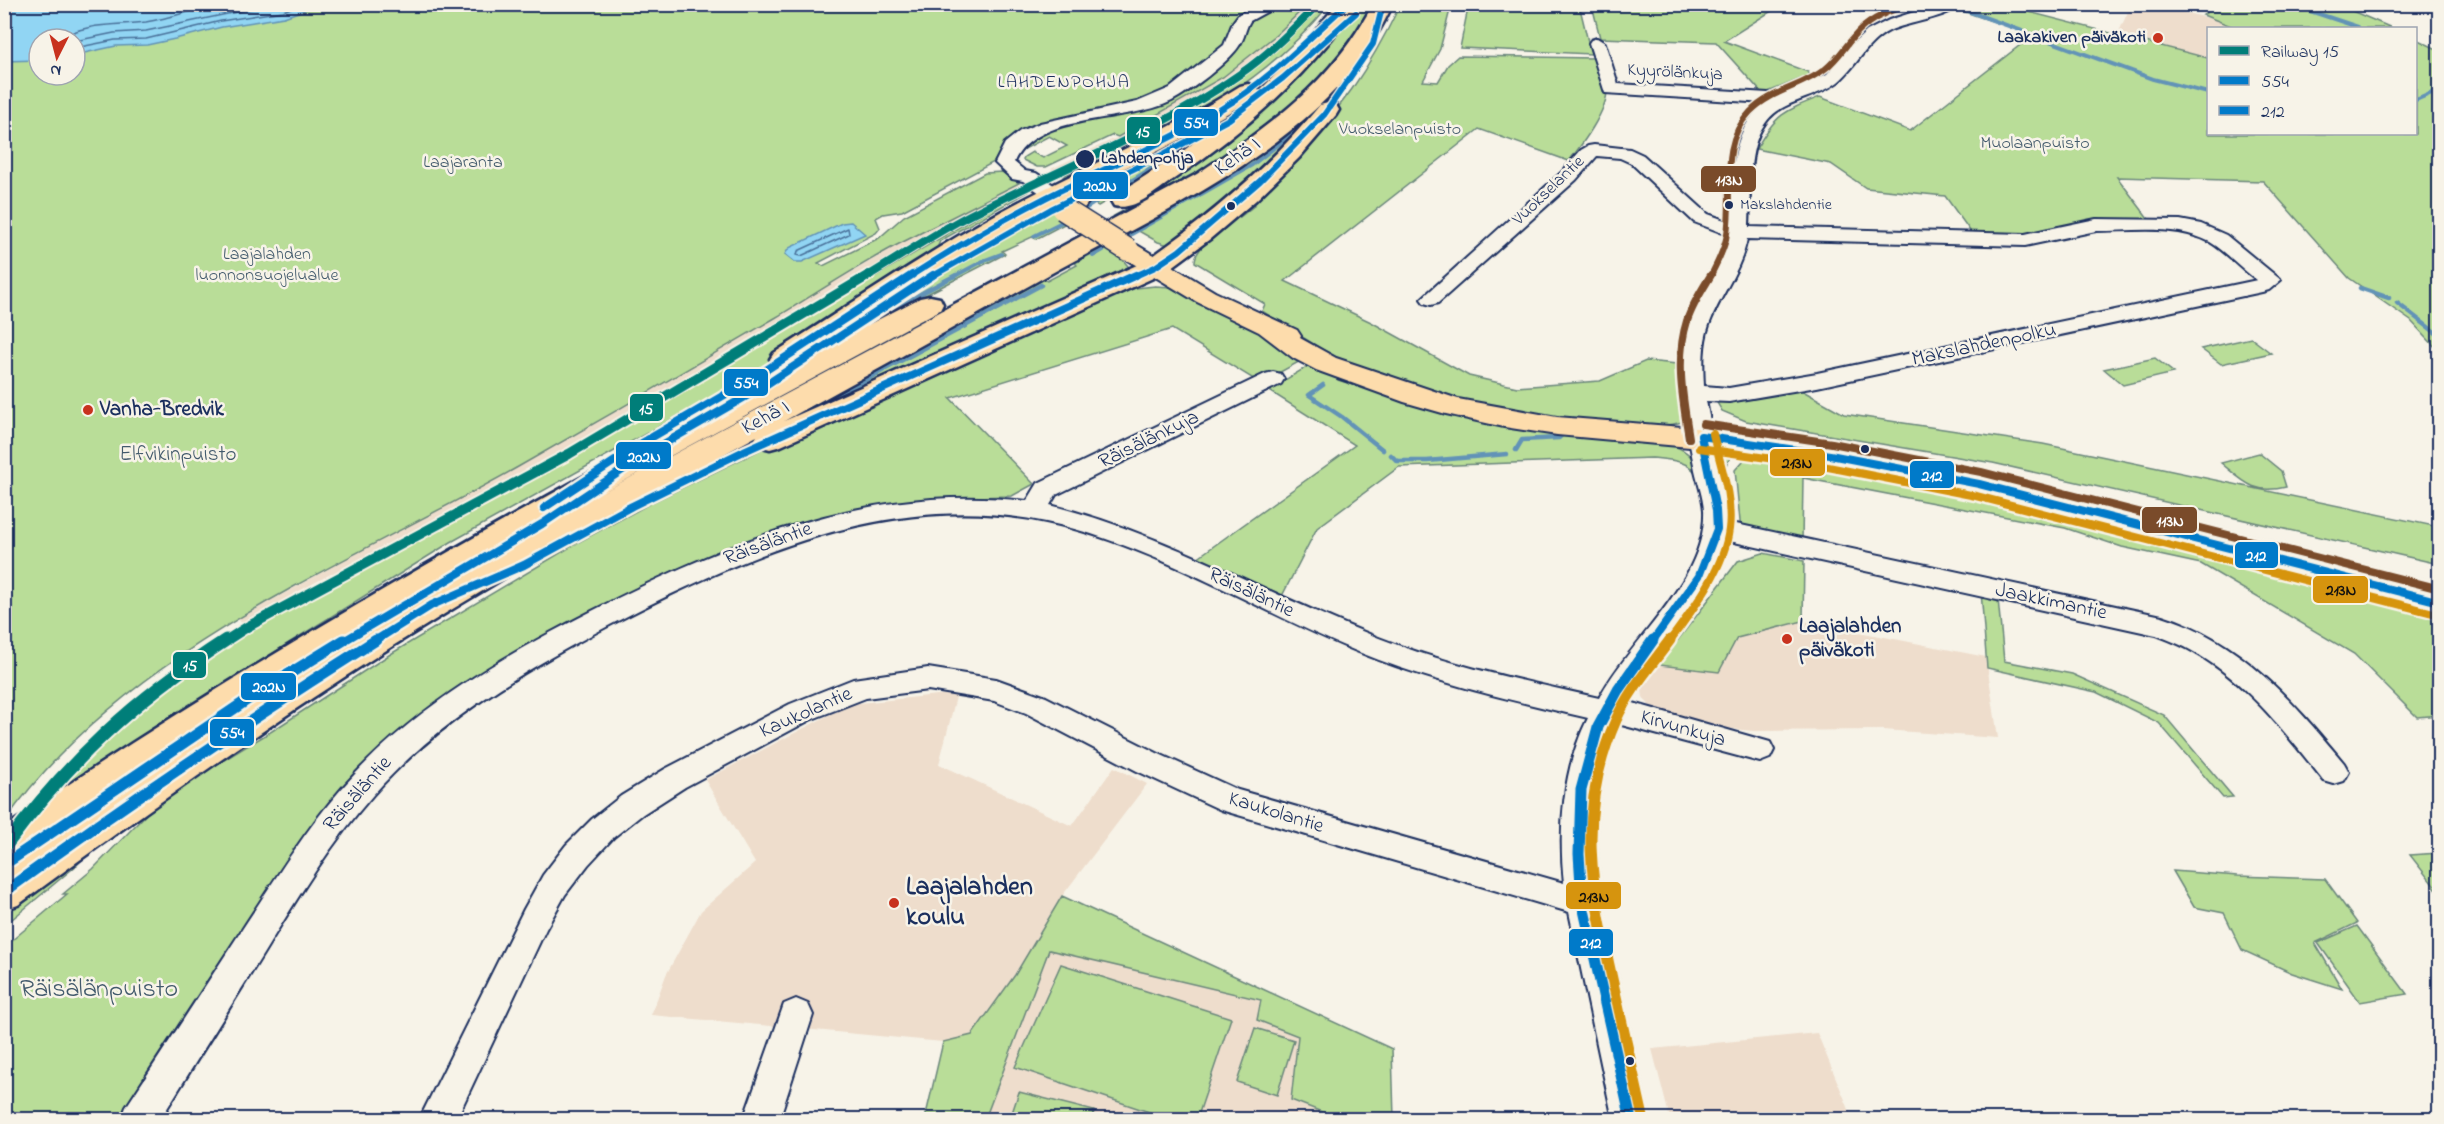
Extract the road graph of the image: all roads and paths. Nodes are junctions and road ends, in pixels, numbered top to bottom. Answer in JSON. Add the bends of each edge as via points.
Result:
{"nodes":[{"id":1,"x":1274,"y":4,"type":"edge"},
{"id":2,"x":1954,"y":4,"type":"edge"},
{"id":3,"x":1347,"y":5,"type":"edge"},
{"id":4,"x":1382,"y":8,"type":"edge"},
{"id":5,"x":1597,"y":43,"type":"dead end"},
{"id":6,"x":1785,"y":99,"type":"junction"},
{"id":7,"x":1060,"y":201,"type":"junction"},
{"id":8,"x":1739,"y":232,"type":"junction"},
{"id":9,"x":1166,"y":269,"type":"junction"},
{"id":10,"x":1431,"y":299,"type":"dead end"},
{"id":11,"x":1273,"y":379,"type":"dead end"},
{"id":12,"x":1694,"y":393,"type":"junction"},
{"id":13,"x":1701,"y":436,"type":"junction"},
{"id":14,"x":1034,"y":511,"type":"junction"},
{"id":15,"x":536,"y":514,"type":"junction"},
{"id":16,"x":1717,"y":530,"type":"junction"},
{"id":17,"x":2439,"y":602,"type":"edge"},
{"id":18,"x":432,"y":605,"type":"junction"},
{"id":19,"x":1606,"y":711,"type":"junction"},
{"id":20,"x":1760,"y":750,"type":"dead end"},
{"id":21,"x":2334,"y":772,"type":"dead end"},
{"id":22,"x":4,"y":850,"type":"edge"},
{"id":23,"x":4,"y":892,"type":"edge"},
{"id":24,"x":1582,"y":901,"type":"junction"},
{"id":25,"x":796,"y":1015,"type":"dead end"},
{"id":26,"x":139,"y":1119,"type":"edge"},
{"id":27,"x":437,"y":1119,"type":"edge"},
{"id":28,"x":761,"y":1119,"type":"edge"},
{"id":29,"x":1631,"y":1119,"type":"edge"}],
"edges":[{"from":1,"to":7,"type":"street","via":[[1242,20],[1230,48],[1171,96],[1137,108],[1054,123],[1010,149],[1004,163],[1019,175],[1020,181]]},
{"from":2,"to":6,"type":"street","via":[[1882,29],[1863,42],[1832,79]]},
{"from":3,"to":7,"type":"highway","via":[[1275,69],[1223,108]]},
{"from":3,"to":15,"type":"highway","name":"Kehä I","via":[[1296,68],[1264,100],[1214,142],[1165,175],[1019,258]]},
{"from":4,"to":9,"type":"highway","via":[[1373,44],[1324,115]]},
{"from":4,"to":18,"type":"highway","name":"Kehä I","via":[[1363,43],[1331,82],[1285,124],[1206,179],[569,525]]},
{"from":5,"to":6,"type":"street","name":"Kyyrölänkuja","via":[[1611,89]]},
{"from":6,"to":8,"type":"street","via":[[1760,116],[1744,143]]},
{"from":7,"to":9,"type":"main road"},
{"from":7,"to":15,"type":"highway","via":[[943,255],[757,376],[642,442]]},
{"from":8,"to":10,"type":"street","name":"Vuokselantie","via":[[1701,218],[1637,159],[1624,153],[1594,150]]},
{"from":8,"to":12,"type":"street","via":[[1725,277],[1697,328],[1691,369]]},
{"from":8,"to":12,"type":"street","name":"Makslahdenpolku","via":[[2025,240],[2096,225],[2180,226],[2219,239],[2271,280],[2262,286],[1817,380],[1729,395]]},
{"from":9,"to":13,"type":"main road","via":[[1302,352],[1414,396],[1504,418],[1573,428]]},
{"from":9,"to":18,"type":"highway","via":[[1154,281],[1093,295],[907,376],[632,506],[524,565]]},
{"from":11,"to":14,"type":"street","name":"Räisälänkuja","via":[[1047,489]]},
{"from":12,"to":13,"type":"street"},
{"from":13,"to":16,"type":"street"},
{"from":13,"to":17,"type":"main road","via":[[1830,455],[1979,484]]},
{"from":14,"to":19,"type":"street","name":"Räisäläntie","via":[[1116,534],[1371,646],[1463,677]]},
{"from":14,"to":26,"type":"street","name":"Räisäläntie","via":[[968,506],[907,509],[835,520],[795,532],[683,576],[522,659],[453,702],[408,739],[333,819]]},
{"from":15,"to":22,"type":"highway","name":"Kehä I","via":[[264,675]]},
{"from":16,"to":19,"type":"street","via":[[1699,576]]},
{"from":16,"to":21,"type":"street","name":"Jaakkimantie","via":[[2162,626],[2208,647],[2244,673],[2279,706]]},
{"from":18,"to":23,"type":"highway","name":"Kehä I","via":[[241,726]]},
{"from":19,"to":20,"type":"street","name":"Kirvunkuja","via":[[1623,712]]},
{"from":19,"to":24,"type":"street","via":[[1581,790]]},
{"from":24,"to":27,"type":"street","name":"Kaukolantie","via":[[1232,801],[1036,705],[996,690],[928,679],[863,687],[800,712],[675,778],[603,828],[577,855],[545,902]]},
{"from":24,"to":29,"type":"street"},
{"from":25,"to":28,"type":"street"}]}
